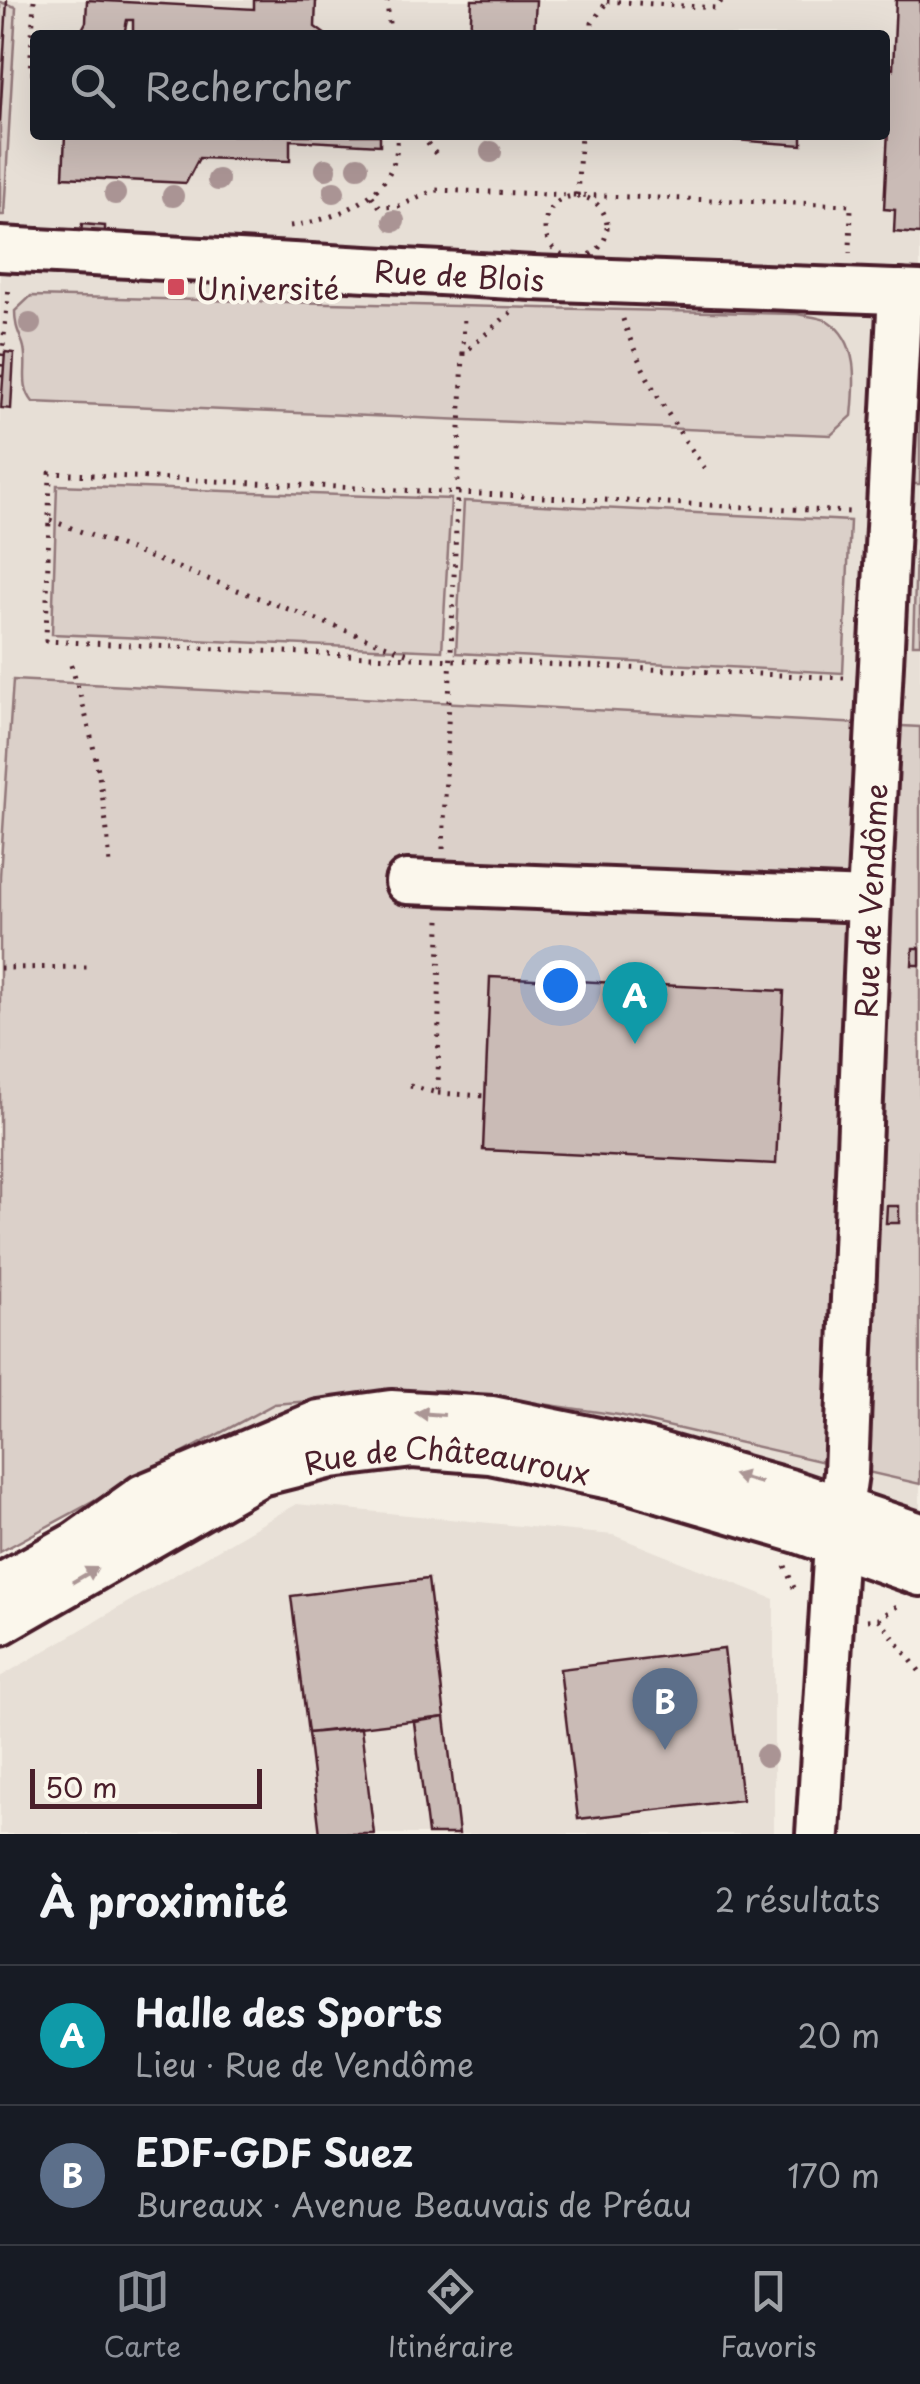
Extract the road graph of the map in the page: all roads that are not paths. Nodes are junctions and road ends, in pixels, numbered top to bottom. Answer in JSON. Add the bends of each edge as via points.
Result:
{"nodes":[{"id":1,"x":5,"y":261,"type":"edge"},
{"id":2,"x":910,"y":293,"type":"edge"},
{"id":3,"x":424,"y":883,"type":"road end"},
{"id":4,"x":869,"y":900,"type":"junction"},
{"id":5,"x":838,"y":1526,"type":"junction"},
{"id":6,"x":920,"y":1535,"type":"edge"},
{"id":7,"x":0,"y":1586,"type":"edge"},
{"id":8,"x":912,"y":1587,"type":"edge"},
{"id":9,"x":0,"y":1623,"type":"edge"},
{"id":10,"x":818,"y":1834,"type":"edge"}],
"edges":[{"from":1,"to":2,"type":"street","name":"Rue de Blois"},
{"from":2,"to":4,"type":"street","name":"Rue de Vendôme","via":[[889,514]]},
{"from":3,"to":4,"type":"street"},
{"from":4,"to":5,"type":"street","name":"Rue de Vendôme","via":[[846,1473]]},
{"from":5,"to":6,"type":"street","name":"Rue de Châteauroux"},
{"from":5,"to":7,"type":"street","name":"Rue de Châteauroux","one_way":true,"via":[[641,1449],[492,1418],[392,1412],[319,1422],[143,1496]]},
{"from":5,"to":8,"type":"street","name":"Rue de Châteauroux"},
{"from":9,"to":5,"type":"street","name":"Rue de Châteauroux","one_way":true,"via":[[260,1474],[413,1446],[490,1452]]},
{"from":5,"to":10,"type":"street","name":"Rue de Vendôme"}]}
